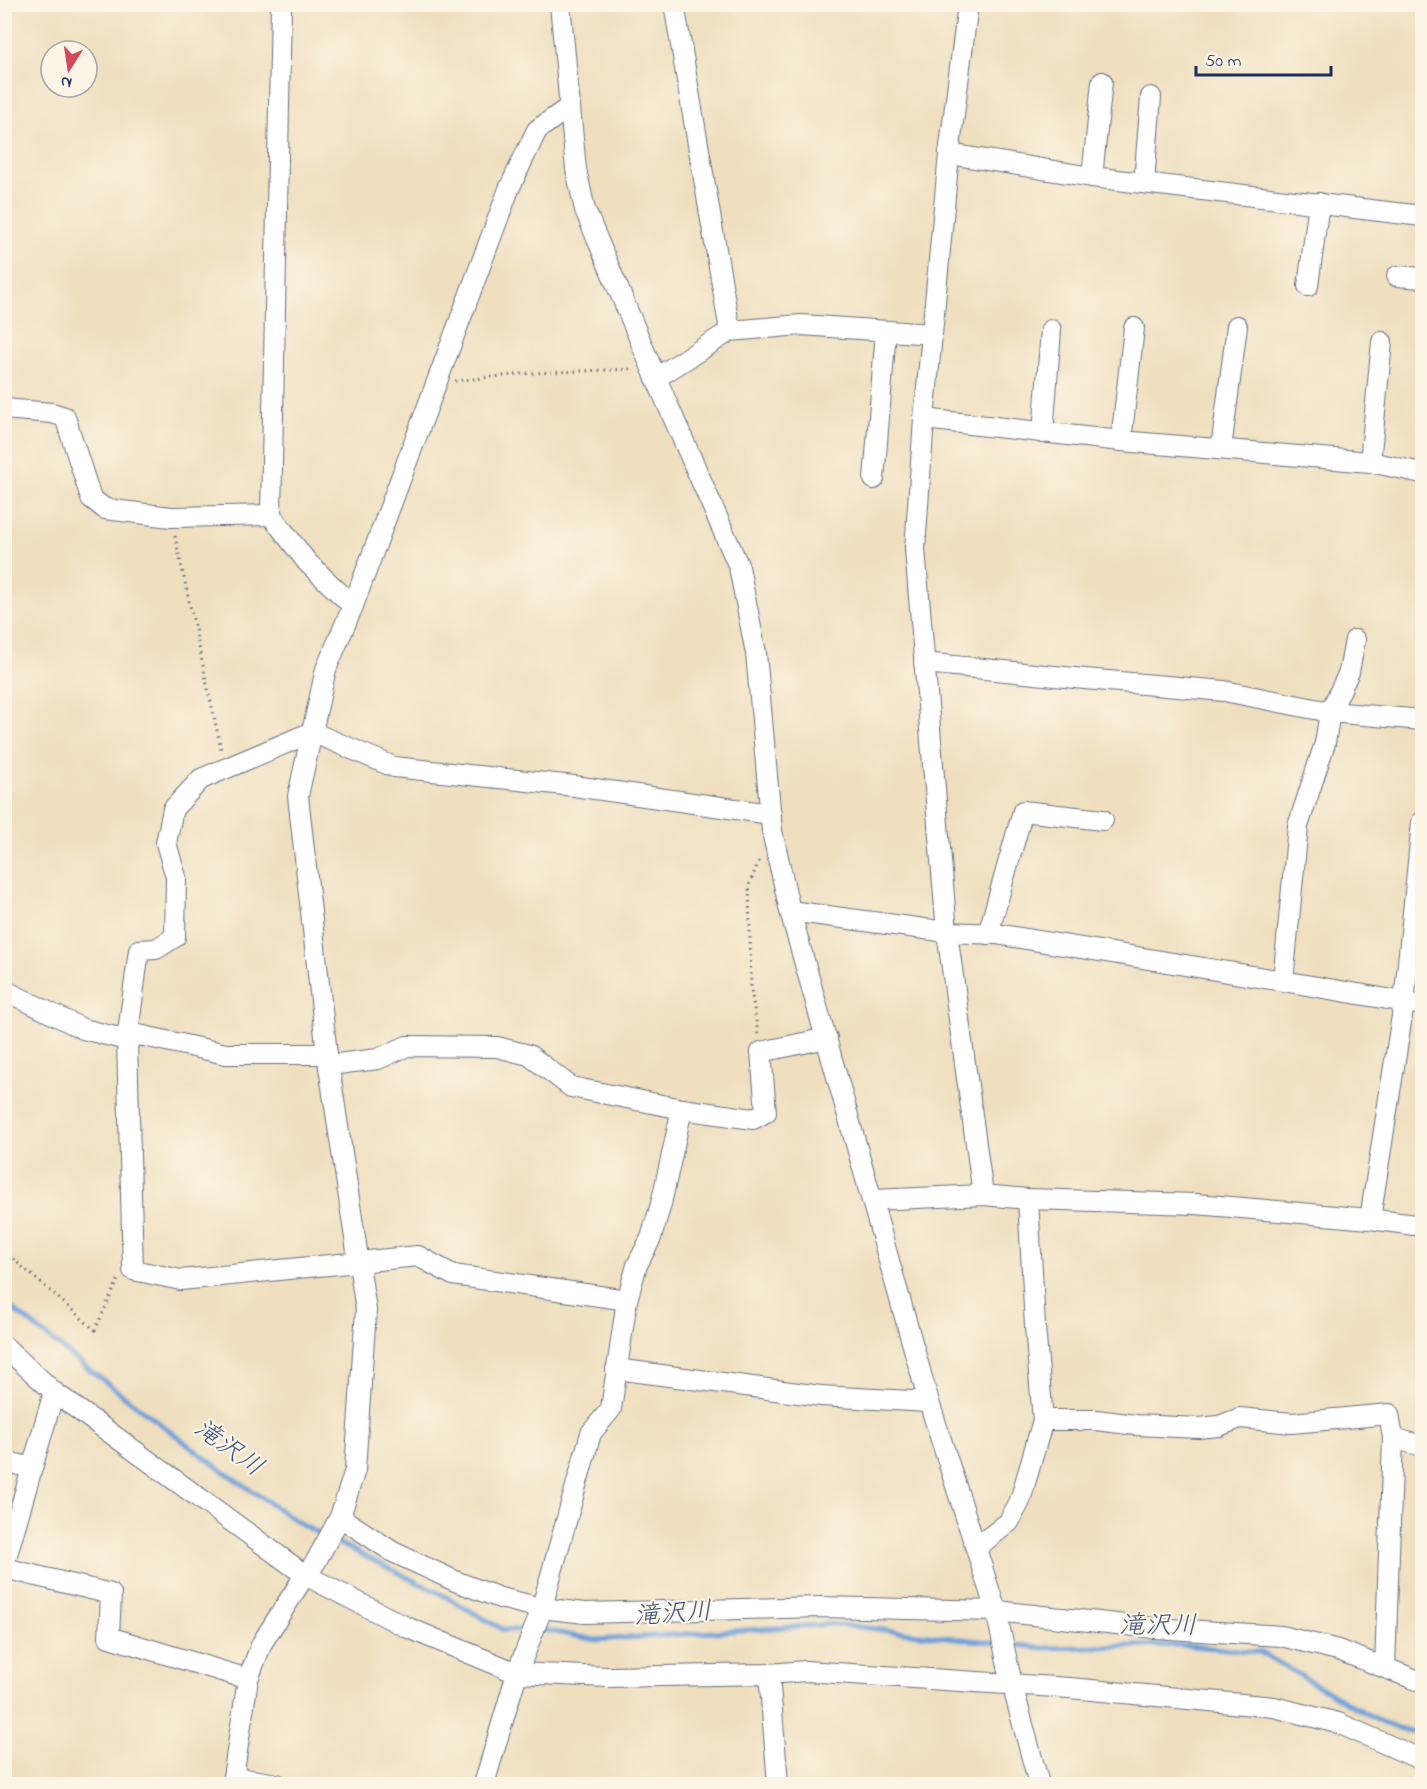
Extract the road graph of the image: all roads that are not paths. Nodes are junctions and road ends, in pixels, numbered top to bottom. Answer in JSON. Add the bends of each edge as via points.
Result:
{"nodes":[{"id":1,"x":282,"y":4,"type":"edge"},
{"id":2,"x":560,"y":4,"type":"edge"},
{"id":3,"x":674,"y":4,"type":"edge"},
{"id":4,"x":969,"y":4,"type":"edge"},
{"id":5,"x":1102,"y":82,"type":"dead end"},
{"id":6,"x":1151,"y":97,"type":"dead end"},
{"id":7,"x":569,"y":107,"type":"junction"},
{"id":8,"x":949,"y":154,"type":"junction"},
{"id":9,"x":1092,"y":177,"type":"junction"},
{"id":10,"x":1144,"y":182,"type":"junction"},
{"id":11,"x":1319,"y":203,"type":"junction"},
{"id":12,"x":1422,"y":216,"type":"edge"},
{"id":13,"x":1397,"y":276,"type":"dead end"},
{"id":14,"x":1422,"y":278,"type":"edge"},
{"id":15,"x":1308,"y":286,"type":"dead end"},
{"id":16,"x":1237,"y":326,"type":"dead end"},
{"id":17,"x":1134,"y":328,"type":"dead end"},
{"id":18,"x":886,"y":330,"type":"junction"},
{"id":19,"x":1051,"y":330,"type":"dead end"},
{"id":20,"x":730,"y":331,"type":"junction"},
{"id":21,"x":932,"y":334,"type":"junction"},
{"id":22,"x":1382,"y":342,"type":"dead end"},
{"id":23,"x":654,"y":373,"type":"junction"},
{"id":24,"x":4,"y":409,"type":"edge"},
{"id":25,"x":924,"y":420,"type":"junction"},
{"id":26,"x":1043,"y":432,"type":"junction"},
{"id":27,"x":1121,"y":441,"type":"junction"},
{"id":28,"x":1221,"y":449,"type":"junction"},
{"id":29,"x":1370,"y":462,"type":"junction"},
{"id":30,"x":1422,"y":473,"type":"edge"},
{"id":31,"x":874,"y":479,"type":"dead end"},
{"id":32,"x":271,"y":515,"type":"junction"},
{"id":33,"x":353,"y":606,"type":"junction"},
{"id":34,"x":1355,"y":640,"type":"dead end"},
{"id":35,"x":924,"y":663,"type":"junction"},
{"id":36,"x":1330,"y":712,"type":"junction"},
{"id":37,"x":1422,"y":720,"type":"edge"},
{"id":38,"x":312,"y":732,"type":"junction"},
{"id":39,"x":1103,"y":820,"type":"dead end"},
{"id":40,"x":1422,"y":822,"type":"edge"},
{"id":41,"x":771,"y":823,"type":"junction"},
{"id":42,"x":790,"y":911,"type":"junction"},
{"id":43,"x":947,"y":932,"type":"junction"},
{"id":44,"x":988,"y":934,"type":"junction"},
{"id":45,"x":1283,"y":981,"type":"junction"},
{"id":46,"x":4,"y":990,"type":"edge"},
{"id":47,"x":1413,"y":1004,"type":"edge"},
{"id":48,"x":827,"y":1038,"type":"junction"},
{"id":49,"x":127,"y":1040,"type":"junction"},
{"id":50,"x":328,"y":1060,"type":"junction"},
{"id":51,"x":682,"y":1109,"type":"junction"},
{"id":52,"x":982,"y":1195,"type":"junction"},
{"id":53,"x":1028,"y":1199,"type":"junction"},
{"id":54,"x":873,"y":1200,"type":"junction"},
{"id":55,"x":1370,"y":1219,"type":"junction"},
{"id":56,"x":1422,"y":1227,"type":"edge"},
{"id":57,"x":359,"y":1261,"type":"junction"},
{"id":58,"x":627,"y":1300,"type":"junction"},
{"id":59,"x":4,"y":1346,"type":"edge"},
{"id":60,"x":616,"y":1369,"type":"junction"},
{"id":61,"x":54,"y":1392,"type":"junction"},
{"id":62,"x":929,"y":1402,"type":"junction"},
{"id":63,"x":1043,"y":1420,"type":"junction"},
{"id":64,"x":1393,"y":1438,"type":"junction"},
{"id":65,"x":1422,"y":1446,"type":"edge"},
{"id":66,"x":4,"y":1461,"type":"edge"},
{"id":67,"x":32,"y":1468,"type":"junction"},
{"id":68,"x":337,"y":1521,"type":"junction"},
{"id":69,"x":977,"y":1547,"type":"junction"},
{"id":70,"x":4,"y":1567,"type":"edge"},
{"id":71,"x":310,"y":1569,"type":"junction"},
{"id":72,"x":541,"y":1611,"type":"junction"},
{"id":73,"x":996,"y":1611,"type":"junction"},
{"id":74,"x":1385,"y":1668,"type":"junction"},
{"id":75,"x":517,"y":1673,"type":"junction"},
{"id":76,"x":769,"y":1674,"type":"junction"},
{"id":77,"x":248,"y":1679,"type":"junction"},
{"id":78,"x":1422,"y":1682,"type":"edge"},
{"id":79,"x":1012,"y":1684,"type":"junction"},
{"id":80,"x":1422,"y":1760,"type":"edge"},
{"id":81,"x":233,"y":1780,"type":"edge"},
{"id":82,"x":277,"y":1785,"type":"edge"},
{"id":83,"x":484,"y":1785,"type":"edge"},
{"id":84,"x":778,"y":1785,"type":"edge"},
{"id":85,"x":1040,"y":1785,"type":"edge"}],
"edges":[{"from":1,"to":32,"type":"street"},
{"from":2,"to":7,"type":"street"},
{"from":3,"to":20,"type":"street"},
{"from":4,"to":8,"type":"street"},
{"from":5,"to":9,"type":"street"},
{"from":6,"to":10,"type":"street"},
{"from":7,"to":23,"type":"street","via":[[585,210]]},
{"from":7,"to":33,"type":"street","via":[[537,130],[509,189]]},
{"from":8,"to":9,"type":"street"},
{"from":8,"to":21,"type":"street"},
{"from":9,"to":10,"type":"street"},
{"from":10,"to":11,"type":"street"},
{"from":11,"to":12,"type":"street"},
{"from":11,"to":15,"type":"street"},
{"from":13,"to":14,"type":"street"},
{"from":16,"to":28,"type":"street"},
{"from":17,"to":27,"type":"street"},
{"from":18,"to":20,"type":"street","via":[[801,325]]},
{"from":18,"to":21,"type":"street"},
{"from":18,"to":31,"type":"street"},
{"from":19,"to":26,"type":"street"},
{"from":20,"to":23,"type":"street"},
{"from":21,"to":25,"type":"street"},
{"from":22,"to":29,"type":"street"},
{"from":23,"to":41,"type":"street","via":[[739,567],[756,653]]},
{"from":24,"to":32,"type":"street","via":[[65,417],[91,498],[105,509],[171,517]]},
{"from":25,"to":26,"type":"street"},
{"from":25,"to":35,"type":"street","via":[[915,549]]},
{"from":26,"to":27,"type":"street"},
{"from":27,"to":28,"type":"street"},
{"from":28,"to":29,"type":"street"},
{"from":29,"to":30,"type":"street"},
{"from":32,"to":33,"type":"street","via":[[307,562]]},
{"from":33,"to":38,"type":"street","via":[[326,669]]},
{"from":34,"to":36,"type":"street","via":[[1349,672]]},
{"from":35,"to":36,"type":"street","via":[[1224,691]]},
{"from":35,"to":43,"type":"street"},
{"from":36,"to":37,"type":"street"},
{"from":36,"to":45,"type":"street","via":[[1325,743],[1298,826]]},
{"from":38,"to":41,"type":"street","via":[[394,767],[574,786]]},
{"from":38,"to":49,"type":"street","via":[[201,779],[173,809],[166,843],[176,877],[175,937],[156,949],[139,950]]},
{"from":38,"to":50,"type":"street","via":[[298,796]]},
{"from":39,"to":44,"type":"street","via":[[1023,811]]},
{"from":40,"to":47,"type":"street"},
{"from":41,"to":42,"type":"street"},
{"from":42,"to":43,"type":"street"},
{"from":42,"to":48,"type":"street"},
{"from":43,"to":44,"type":"street"},
{"from":43,"to":52,"type":"street"},
{"from":44,"to":45,"type":"street"},
{"from":45,"to":47,"type":"street"},
{"from":46,"to":49,"type":"street","via":[[82,1029]]},
{"from":47,"to":55,"type":"street"},
{"from":48,"to":51,"type":"street","via":[[762,1052],[766,1112],[753,1119]]},
{"from":48,"to":54,"type":"street"},
{"from":49,"to":50,"type":"street","via":[[139,1035],[226,1054]]},
{"from":49,"to":57,"type":"street","via":[[133,1270],[181,1280]]},
{"from":50,"to":51,"type":"street","via":[[378,1059],[406,1046],[497,1047],[529,1055],[571,1087]]},
{"from":50,"to":57,"type":"street"},
{"from":51,"to":58,"type":"street","via":[[661,1204]]},
{"from":52,"to":53,"type":"street"},
{"from":52,"to":54,"type":"street"},
{"from":53,"to":55,"type":"street","via":[[1196,1204]]},
{"from":53,"to":63,"type":"street"},
{"from":54,"to":62,"type":"street"},
{"from":55,"to":56,"type":"street"},
{"from":57,"to":58,"type":"street","via":[[418,1256],[453,1275]]},
{"from":57,"to":68,"type":"street","via":[[366,1310],[355,1470]]},
{"from":58,"to":60,"type":"street"},
{"from":59,"to":61,"type":"street"},
{"from":60,"to":62,"type":"street","via":[[821,1396]]},
{"from":60,"to":72,"type":"street","via":[[611,1409],[591,1433]]},
{"from":61,"to":67,"type":"street"},
{"from":61,"to":71,"type":"street"},
{"from":62,"to":69,"type":"street"},
{"from":63,"to":64,"type":"street","via":[[1199,1428],[1240,1418],[1292,1424],[1389,1414]]},
{"from":63,"to":69,"type":"street","via":[[1020,1501],[1009,1522]]},
{"from":64,"to":65,"type":"street"},
{"from":64,"to":74,"type":"street"},
{"from":66,"to":67,"type":"street"},
{"from":67,"to":70,"type":"street"},
{"from":68,"to":71,"type":"street"},
{"from":68,"to":72,"type":"street","via":[[455,1581]]},
{"from":69,"to":73,"type":"street"},
{"from":70,"to":77,"type":"street","via":[[111,1594],[109,1637]]},
{"from":71,"to":75,"type":"street","via":[[406,1627]]},
{"from":71,"to":77,"type":"street","via":[[262,1643]]},
{"from":72,"to":73,"type":"street","via":[[820,1607]]},
{"from":72,"to":75,"type":"street"},
{"from":73,"to":74,"type":"street","via":[[1154,1628],[1281,1636],[1338,1650]]},
{"from":73,"to":79,"type":"street"},
{"from":74,"to":78,"type":"street"},
{"from":75,"to":76,"type":"street","via":[[581,1677]]},
{"from":75,"to":83,"type":"street"},
{"from":76,"to":79,"type":"street","via":[[805,1671]]},
{"from":76,"to":84,"type":"street"},
{"from":77,"to":81,"type":"street"},
{"from":79,"to":80,"type":"street","via":[[1274,1707],[1338,1724]]},
{"from":79,"to":85,"type":"street"},
{"from":81,"to":82,"type":"street"}]}
